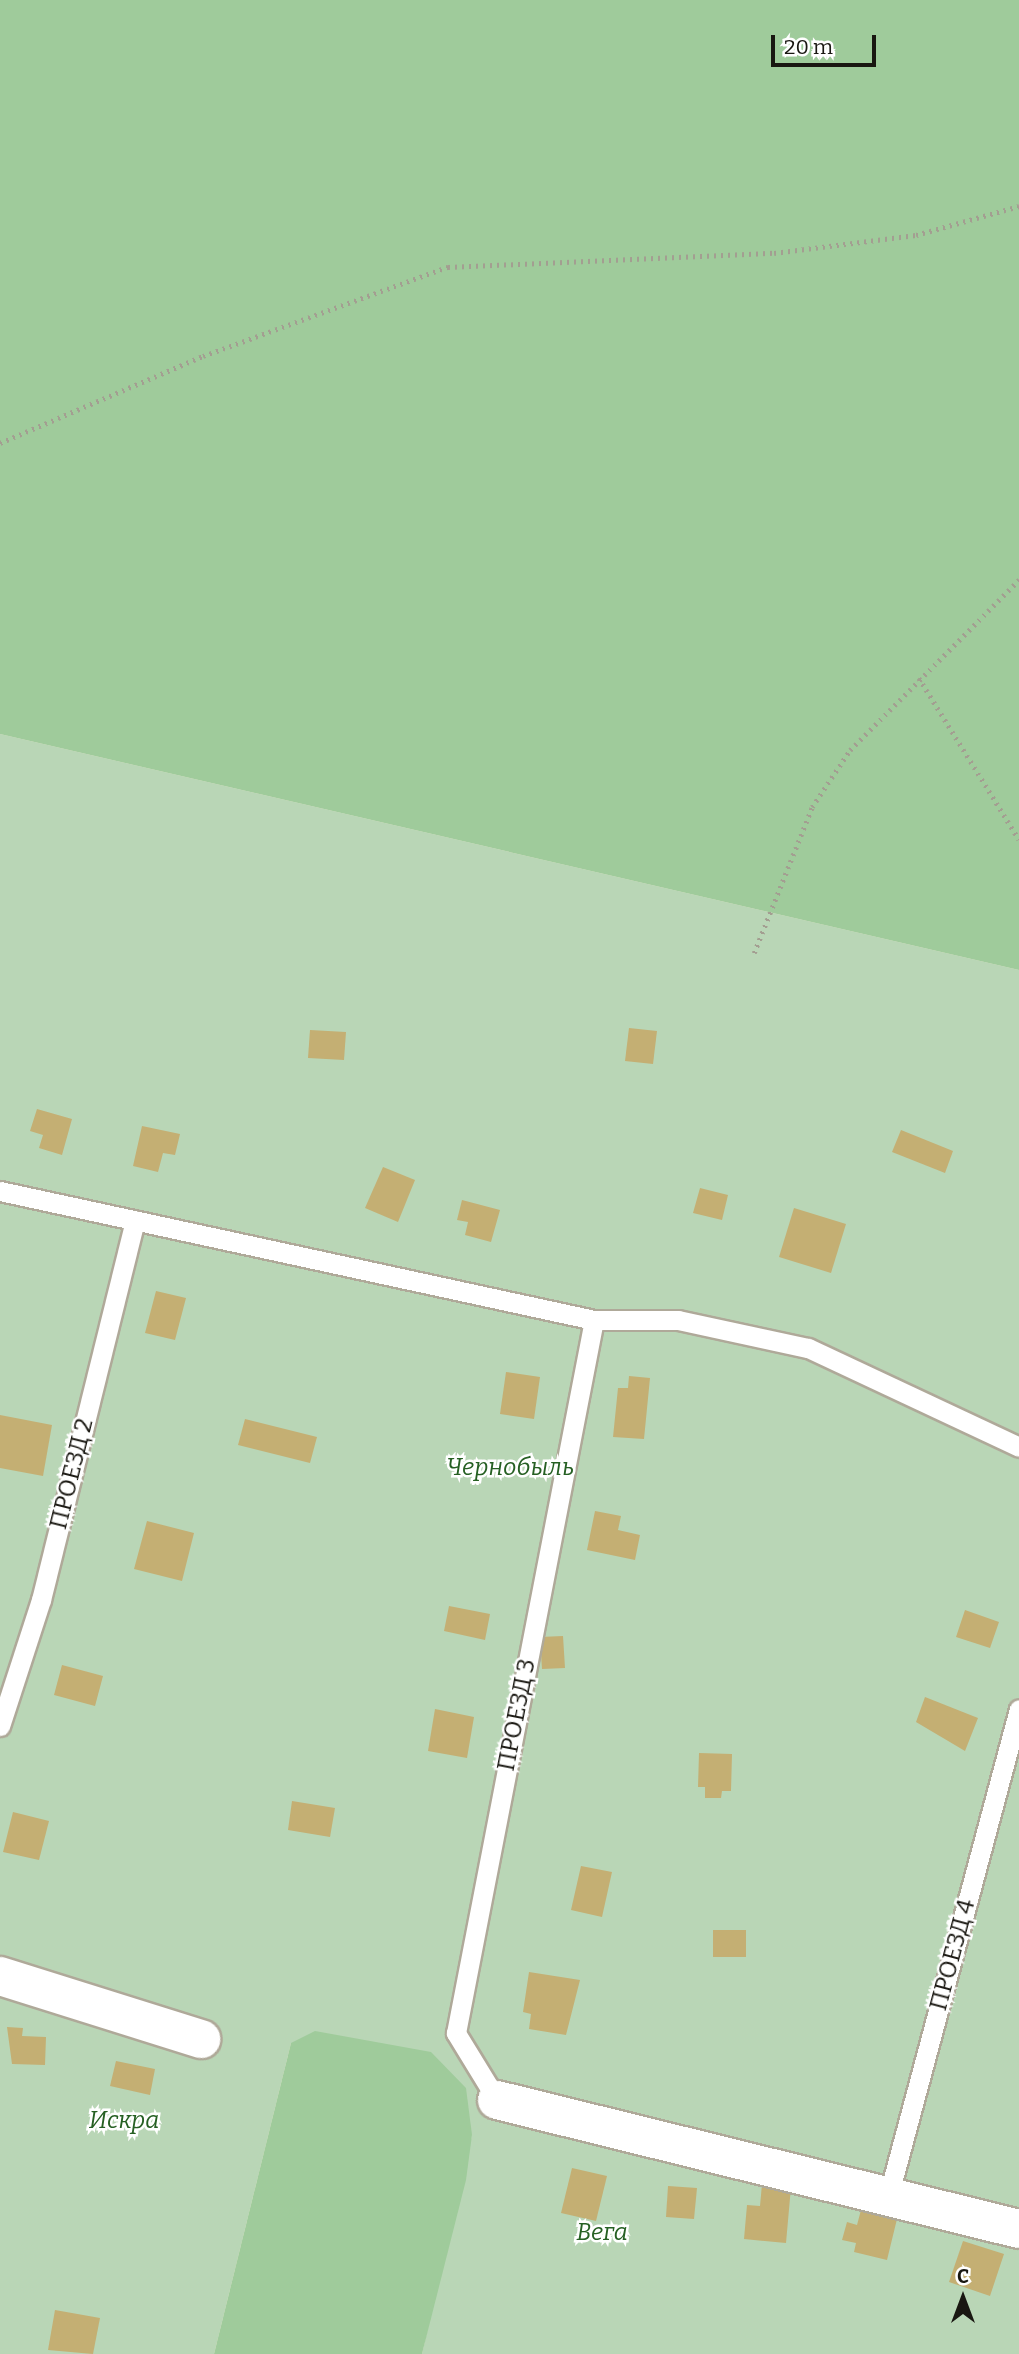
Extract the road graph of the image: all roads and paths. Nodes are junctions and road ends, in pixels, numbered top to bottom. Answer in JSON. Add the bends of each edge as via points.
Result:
{"nodes":[{"id":1,"x":1019,"y":206,"type":"edge"},
{"id":2,"x":0,"y":443,"type":"edge"},
{"id":3,"x":1019,"y":580,"type":"edge"},
{"id":4,"x":919,"y":678,"type":"junction"},
{"id":5,"x":1019,"y":839,"type":"edge"},
{"id":6,"x":754,"y":953,"type":"dead end"},
{"id":7,"x":0,"y":1191,"type":"edge"},
{"id":8,"x":135,"y":1220,"type":"junction"},
{"id":9,"x":594,"y":1321,"type":"junction"},
{"id":10,"x":1019,"y":1447,"type":"edge"},
{"id":11,"x":1019,"y":1709,"type":"edge"},
{"id":12,"x":0,"y":1726,"type":"edge"},
{"id":13,"x":0,"y":1976,"type":"edge"},
{"id":14,"x":201,"y":2039,"type":"dead end"},
{"id":15,"x":498,"y":2100,"type":"joint"},
{"id":16,"x":887,"y":2201,"type":"junction"},
{"id":17,"x":1019,"y":2229,"type":"edge"}],
"edges":[{"from":1,"to":2,"type":"path","via":[[916,235],[774,253],[449,267],[203,356]]},
{"from":3,"to":4,"type":"path"},
{"from":4,"to":5,"type":"path"},
{"from":4,"to":6,"type":"path","via":[[850,750],[812,807]]},
{"from":7,"to":8,"type":"lane"},
{"from":8,"to":9,"type":"lane"},
{"from":8,"to":12,"type":"lane","name":"ПРОЕЗД 2","via":[[41,1600]]},
{"from":9,"to":10,"type":"lane","via":[[678,1320],[808,1349]]},
{"from":9,"to":15,"type":"lane","name":"ПРОЕЗД 3","via":[[456,2033]]},
{"from":11,"to":16,"type":"lane","name":"ПРОЕЗД 4"},
{"from":13,"to":14,"type":"street"},
{"from":15,"to":16,"type":"street"},
{"from":16,"to":17,"type":"street"}]}
